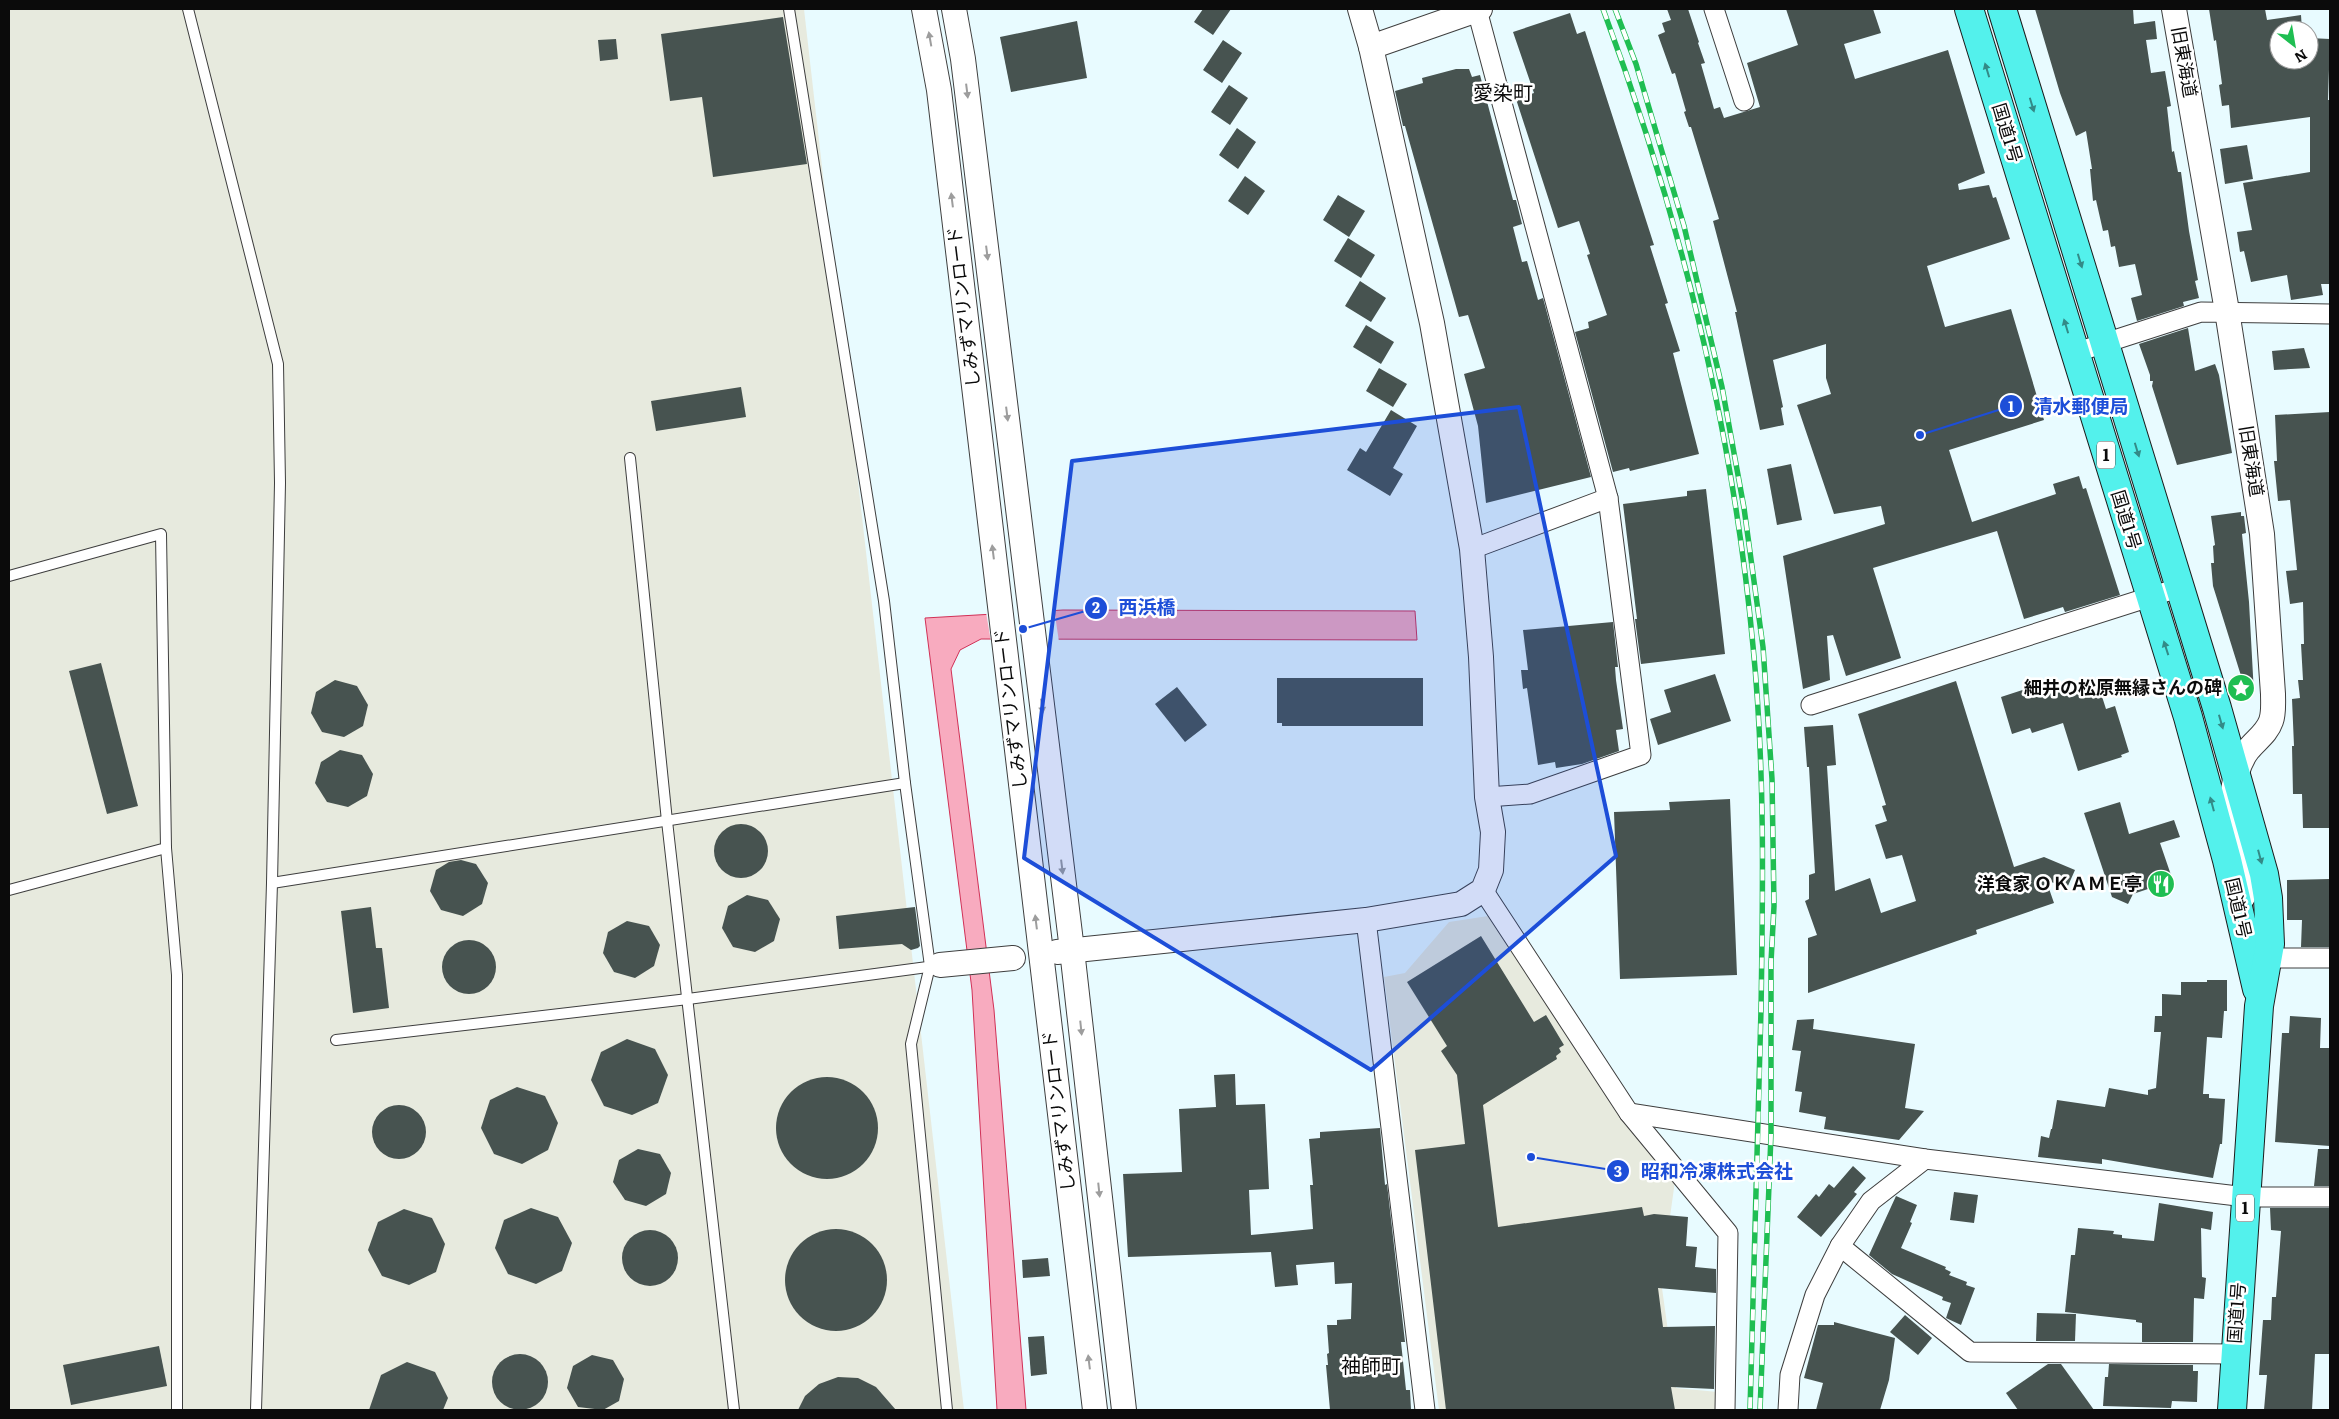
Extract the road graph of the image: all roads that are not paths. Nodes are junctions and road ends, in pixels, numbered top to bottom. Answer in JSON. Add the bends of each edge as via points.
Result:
{"nodes":[{"id":1,"x":188,"y":9,"type":"edge"},
{"id":2,"x":789,"y":9,"type":"edge"},
{"id":3,"x":924,"y":9,"type":"edge"},
{"id":4,"x":954,"y":9,"type":"edge"},
{"id":5,"x":1360,"y":9,"type":"edge"},
{"id":6,"x":1479,"y":9,"type":"edge"},
{"id":7,"x":1714,"y":9,"type":"edge"},
{"id":8,"x":1969,"y":9,"type":"edge"},
{"id":9,"x":2002,"y":9,"type":"edge"},
{"id":10,"x":2174,"y":9,"type":"edge"},
{"id":11,"x":1371,"y":47,"type":"junction"},
{"id":12,"x":1744,"y":101,"type":"dead end"},
{"id":13,"x":2227,"y":311,"type":"junction"},
{"id":14,"x":2330,"y":314,"type":"edge"},
{"id":15,"x":2105,"y":342,"type":"junction"},
{"id":16,"x":2074,"y":353,"type":"junction"},
{"id":17,"x":630,"y":458,"type":"dead end"},
{"id":18,"x":1608,"y":498,"type":"junction"},
{"id":19,"x":1472,"y":549,"type":"junction"},
{"id":20,"x":9,"y":576,"type":"edge"},
{"id":21,"x":2178,"y":588,"type":"junction"},
{"id":22,"x":2150,"y":597,"type":"junction"},
{"id":23,"x":1812,"y":706,"type":"dead end"},
{"id":24,"x":2236,"y":776,"type":"junction"},
{"id":25,"x":905,"y":783,"type":"junction"},
{"id":26,"x":1487,"y":797,"type":"junction"},
{"id":27,"x":667,"y":821,"type":"junction"},
{"id":28,"x":166,"y":848,"type":"junction"},
{"id":29,"x":272,"y":883,"type":"junction"},
{"id":30,"x":9,"y":890,"type":"edge"},
{"id":31,"x":1483,"y":890,"type":"junction"},
{"id":32,"x":2237,"y":902,"type":"junction"},
{"id":33,"x":1366,"y":920,"type":"junction"},
{"id":34,"x":1072,"y":950,"type":"junction"},
{"id":35,"x":1027,"y":956,"type":"junction"},
{"id":36,"x":2259,"y":958,"type":"junction"},
{"id":37,"x":2330,"y":958,"type":"edge"},
{"id":38,"x":935,"y":966,"type":"junction"},
{"id":39,"x":688,"y":999,"type":"junction"},
{"id":40,"x":336,"y":1040,"type":"dead end"},
{"id":41,"x":1629,"y":1113,"type":"junction"},
{"id":42,"x":1925,"y":1159,"type":"junction"},
{"id":43,"x":2246,"y":1197,"type":"junction"},
{"id":44,"x":2330,"y":1197,"type":"edge"},
{"id":45,"x":1840,"y":1246,"type":"junction"},
{"id":46,"x":2234,"y":1354,"type":"junction"},
{"id":47,"x":177,"y":1410,"type":"edge"},
{"id":48,"x":256,"y":1410,"type":"edge"},
{"id":49,"x":734,"y":1410,"type":"edge"},
{"id":50,"x":947,"y":1410,"type":"edge"},
{"id":51,"x":1095,"y":1410,"type":"edge"},
{"id":52,"x":1124,"y":1410,"type":"edge"},
{"id":53,"x":1425,"y":1410,"type":"edge"},
{"id":54,"x":1725,"y":1410,"type":"edge"},
{"id":55,"x":1788,"y":1410,"type":"edge"},
{"id":56,"x":2232,"y":1410,"type":"edge"}],
"edges":[{"from":1,"to":29,"type":"lane","via":[[278,364],[280,482]]},
{"from":2,"to":25,"type":"lane","via":[[884,601]]},
{"from":35,"to":3,"type":"street","name":"しみずマリンロード","one_way":true,"via":[[999,601],[939,90]]},
{"from":4,"to":34,"type":"street","name":"しみずマリンロード","one_way":true,"via":[[965,69]]},
{"from":5,"to":11,"type":"street"},
{"from":6,"to":11,"type":"street"},
{"from":6,"to":18,"type":"street"},
{"from":7,"to":12,"type":"street"},
{"from":16,"to":8,"type":"highway","name":"国道1号","number":"1","one_way":true},
{"from":9,"to":15,"type":"highway","name":"国道1号","number":"1","one_way":true},
{"from":10,"to":13,"type":"street","name":"旧東海道"},
{"from":11,"to":19,"type":"street","via":[[1432,323]]},
{"from":13,"to":14,"type":"street"},
{"from":13,"to":15,"type":"street","via":[[2201,312]]},
{"from":13,"to":24,"type":"street","name":"旧東海道","via":[[2262,534],[2273,694],[2272,720],[2240,762]]},
{"from":15,"to":16,"type":"street"},
{"from":15,"to":21,"type":"highway","name":"国道1号","number":"1","one_way":true},
{"from":16,"to":22,"type":"highway","name":"国道1号","number":"1"},
{"from":17,"to":27,"type":"lane"},
{"from":18,"to":19,"type":"street"},
{"from":18,"to":26,"type":"street","via":[[1641,755],[1530,794]]},
{"from":19,"to":26,"type":"street"},
{"from":20,"to":28,"type":"lane","via":[[161,534]]},
{"from":21,"to":22,"type":"street"},
{"from":21,"to":24,"type":"highway","name":"国道1号","number":"1","one_way":true},
{"from":22,"to":23,"type":"street"},
{"from":32,"to":22,"type":"highway","name":"国道1号","number":"1","one_way":true,"via":[[2188,717]]},
{"from":24,"to":32,"type":"street","name":"旧東海道","via":[[2232,812],[2246,886],[2244,896]]},
{"from":24,"to":36,"type":"highway","name":"国道1号","number":"1","one_way":true,"via":[[2268,898],[2270,944]]},
{"from":25,"to":27,"type":"lane"},
{"from":25,"to":38,"type":"lane"},
{"from":26,"to":31,"type":"street","via":[[1493,832],[1490,870]]},
{"from":27,"to":29,"type":"lane"},
{"from":27,"to":39,"type":"lane"},
{"from":28,"to":30,"type":"lane"},
{"from":28,"to":47,"type":"lane","via":[[177,975]]},
{"from":29,"to":48,"type":"lane"},
{"from":31,"to":33,"type":"street","via":[[1461,904]]},
{"from":31,"to":41,"type":"street"},
{"from":32,"to":36,"type":"highway","name":"国道1号","number":"1"},
{"from":33,"to":34,"type":"street"},
{"from":33,"to":53,"type":"street"},
{"from":34,"to":35,"type":"street"},
{"from":34,"to":52,"type":"street","name":"しみずマリンロード","one_way":true},
{"from":35,"to":38,"type":"street"},
{"from":51,"to":35,"type":"street","name":"しみずマリンロード","one_way":true},
{"from":36,"to":37,"type":"street"},
{"from":36,"to":43,"type":"highway","name":"国道1号","number":"1","via":[[2259,1006]]},
{"from":38,"to":39,"type":"lane"},
{"from":38,"to":50,"type":"lane","via":[[911,1044]]},
{"from":39,"to":40,"type":"lane"},
{"from":39,"to":49,"type":"lane"},
{"from":41,"to":42,"type":"street"},
{"from":41,"to":54,"type":"street","via":[[1728,1233]]},
{"from":42,"to":43,"type":"street"},
{"from":42,"to":45,"type":"street","via":[[1871,1201]]},
{"from":43,"to":44,"type":"street"},
{"from":43,"to":46,"type":"highway","name":"国道1号","number":"1"},
{"from":45,"to":46,"type":"street","via":[[1970,1352]]},
{"from":45,"to":55,"type":"street","via":[[1815,1295],[1790,1375]]},
{"from":46,"to":56,"type":"highway","name":"国道1号","number":"1"}]}
